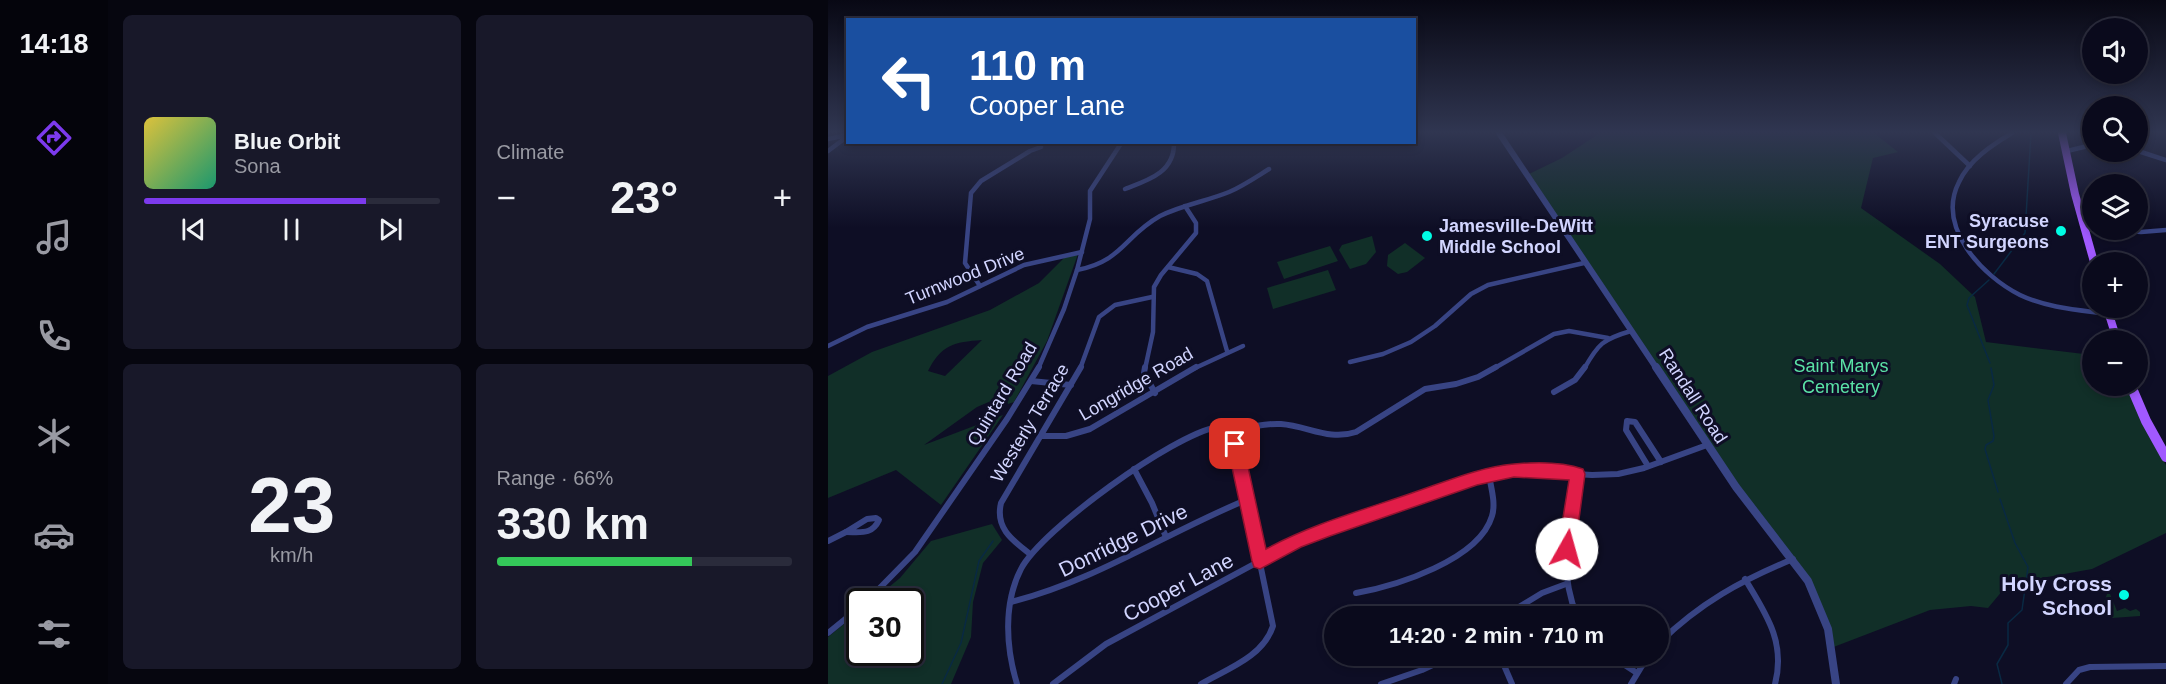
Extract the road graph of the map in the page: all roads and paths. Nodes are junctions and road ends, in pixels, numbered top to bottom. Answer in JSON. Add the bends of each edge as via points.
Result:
{"nodes":[{"id":1,"x":1006,"y":165,"type":"edge"},
{"id":2,"x":1107,"y":165,"type":"edge"},
{"id":3,"x":1169,"y":165,"type":"edge"},
{"id":4,"x":1520,"y":165,"type":"edge"},
{"id":5,"x":2070,"y":165,"type":"edge"},
{"id":6,"x":1970,"y":166,"type":"edge"},
{"id":7,"x":1269,"y":170,"type":"dead end"},
{"id":8,"x":1125,"y":189,"type":"dead end"},
{"id":9,"x":1185,"y":206,"type":"junction"},
{"id":10,"x":2082,"y":220,"type":"edge"},
{"id":11,"x":2166,"y":230,"type":"edge"},
{"id":12,"x":2148,"y":231,"type":"edge"},
{"id":13,"x":1082,"y":252,"type":"junction"},
{"id":14,"x":1584,"y":263,"type":"junction"},
{"id":15,"x":1168,"y":267,"type":"junction"},
{"id":16,"x":1077,"y":270,"type":"junction"},
{"id":17,"x":980,"y":286,"type":"junction"},
{"id":18,"x":1152,"y":297,"type":"junction"},
{"id":19,"x":2082,"y":309,"type":"edge"},
{"id":20,"x":1632,"y":331,"type":"junction"},
{"id":21,"x":1608,"y":338,"type":"junction"},
{"id":22,"x":828,"y":346,"type":"edge"},
{"id":23,"x":1243,"y":346,"type":"dead end"},
{"id":24,"x":1227,"y":351,"type":"junction"},
{"id":25,"x":1350,"y":362,"type":"dead end"},
{"id":26,"x":1031,"y":381,"type":"junction"},
{"id":27,"x":1071,"y":386,"type":"junction"},
{"id":28,"x":1554,"y":392,"type":"dead end"},
{"id":29,"x":1155,"y":393,"type":"junction"},
{"id":30,"x":2135,"y":396,"type":"edge"},
{"id":31,"x":1232,"y":428,"type":"junction"},
{"id":32,"x":1041,"y":436,"type":"junction"},
{"id":33,"x":1707,"y":445,"type":"junction"},
{"id":34,"x":2166,"y":457,"type":"edge"},
{"id":35,"x":1661,"y":462,"type":"junction"},
{"id":36,"x":1648,"y":466,"type":"junction"},
{"id":37,"x":1134,"y":469,"type":"junction"},
{"id":38,"x":1577,"y":474,"type":"junction"},
{"id":39,"x":1489,"y":475,"type":"junction"},
{"id":40,"x":1246,"y":500,"type":"junction"},
{"id":41,"x":846,"y":532,"type":"dead end"},
{"id":42,"x":1166,"y":537,"type":"junction"},
{"id":43,"x":828,"y":541,"type":"edge"},
{"id":44,"x":1030,"y":554,"type":"junction"},
{"id":45,"x":1793,"y":559,"type":"junction"},
{"id":46,"x":1260,"y":561,"type":"junction"},
{"id":47,"x":1745,"y":579,"type":"junction"},
{"id":48,"x":1566,"y":584,"type":"junction"},
{"id":49,"x":881,"y":588,"type":"edge"},
{"id":50,"x":1356,"y":593,"type":"dead end"},
{"id":51,"x":1011,"y":602,"type":"junction"},
{"id":52,"x":1521,"y":606,"type":"edge"},
{"id":53,"x":1574,"y":606,"type":"edge"},
{"id":54,"x":846,"y":618,"type":"edge"},
{"id":55,"x":828,"y":633,"type":"edge"},
{"id":56,"x":1669,"y":633,"type":"edge"},
{"id":57,"x":1272,"y":635,"type":"joint"},
{"id":58,"x":1431,"y":666,"type":"edge"},
{"id":59,"x":1504,"y":666,"type":"edge"},
{"id":60,"x":1626,"y":666,"type":"edge"},
{"id":61,"x":1642,"y":666,"type":"edge"},
{"id":62,"x":2166,"y":666,"type":"edge"},
{"id":63,"x":1637,"y":673,"type":"junction"},
{"id":64,"x":1017,"y":684,"type":"edge"},
{"id":65,"x":1053,"y":684,"type":"edge"},
{"id":66,"x":1201,"y":684,"type":"edge"},
{"id":67,"x":1383,"y":684,"type":"edge"},
{"id":68,"x":1512,"y":684,"type":"edge"},
{"id":69,"x":1631,"y":684,"type":"edge"},
{"id":70,"x":1775,"y":684,"type":"edge"},
{"id":71,"x":1836,"y":684,"type":"edge"},
{"id":72,"x":2066,"y":684,"type":"edge"}],
"edges":[{"from":1,"to":17,"type":"street","via":[[981,181],[971,194],[965,263]]},
{"from":2,"to":13,"type":"street","name":"Quintard Road","via":[[1090,191],[1090,219]]},
{"from":3,"to":8,"type":"street","via":[[1156,176]]},
{"from":4,"to":14,"type":"street","name":"Randall Road"},
{"from":5,"to":10,"type":"main road"},
{"from":6,"to":19,"type":"street","via":[[1959,180],[1953,204],[1964,244],[1977,262],[1997,282],[2024,297]]},
{"from":7,"to":9,"type":"street","via":[[1230,192]]},
{"from":9,"to":15,"type":"street","via":[[1196,223],[1196,233]]},
{"from":9,"to":16,"type":"street","via":[[1149,223],[1114,258]]},
{"from":11,"to":12,"type":"street"},
{"from":13,"to":16,"type":"street","name":"Quintard Road"},
{"from":13,"to":17,"type":"street","name":"Turnwood Drive","via":[[1024,265]]},
{"from":14,"to":20,"type":"street","name":"Randall Road"},
{"from":14,"to":25,"type":"street","via":[[1488,285],[1411,342]]},
{"from":15,"to":18,"type":"street"},
{"from":15,"to":24,"type":"street","via":[[1197,274],[1207,281]]},
{"from":16,"to":26,"type":"street","name":"Quintard Road","via":[[1048,348]]},
{"from":17,"to":22,"type":"street","name":"Turnwood Drive","via":[[947,302],[867,327]]},
{"from":18,"to":27,"type":"street","name":"Westerly Terrace","via":[[1124,302],[1102,314]]},
{"from":18,"to":29,"type":"street","via":[[1153,332],[1144,373]]},
{"from":20,"to":21,"type":"street"},
{"from":20,"to":33,"type":"street","name":"Randall Road"},
{"from":21,"to":28,"type":"street","via":[[1576,380]]},
{"from":21,"to":31,"type":"street","via":[[1569,331],[1554,334],[1478,377],[1425,389],[1344,436],[1328,437],[1282,424]]},
{"from":23,"to":24,"type":"street","name":"Longridge Road"},
{"from":24,"to":29,"type":"street","name":"Longridge Road"},
{"from":26,"to":27,"type":"street"},
{"from":26,"to":49,"type":"street","name":"Quintard Road","via":[[915,552]]},
{"from":27,"to":32,"type":"street","name":"Westerly Terrace"},
{"from":29,"to":32,"type":"street","name":"Longridge Road","via":[[1084,432]]},
{"from":30,"to":34,"type":"main road"},
{"from":31,"to":37,"type":"street","via":[[1205,430]]},
{"from":31,"to":40,"type":"street"},
{"from":32,"to":44,"type":"street","name":"Westerly Terrace","via":[[1004,496],[998,514],[1003,530]]},
{"from":33,"to":35,"type":"street","name":"Cooper Lane"},
{"from":33,"to":45,"type":"street","name":"Randall Road"},
{"from":35,"to":36,"type":"street","name":"Cooper Lane"},
{"from":35,"to":36,"type":"street","via":[[1635,422],[1627,421],[1626,430]]},
{"from":36,"to":38,"type":"street","name":"Cooper Lane","via":[[1609,475]]},
{"from":37,"to":42,"type":"street"},
{"from":37,"to":44,"type":"street"},
{"from":38,"to":39,"type":"street","name":"Cooper Lane","via":[[1532,470]]},
{"from":38,"to":48,"type":"street"},
{"from":39,"to":46,"type":"street","name":"Cooper Lane","via":[[1309,536]]},
{"from":39,"to":50,"type":"street","via":[[1493,512],[1476,542],[1456,556],[1390,585]]},
{"from":40,"to":42,"type":"street","name":"Donridge Drive"},
{"from":40,"to":46,"type":"street"},
{"from":41,"to":43,"type":"street"},
{"from":42,"to":51,"type":"street","name":"Donridge Drive","via":[[1074,584]]},
{"from":44,"to":51,"type":"street"},
{"from":45,"to":47,"type":"street"},
{"from":45,"to":71,"type":"street","name":"Randall Road","via":[[1808,581],[1828,629]]},
{"from":46,"to":57,"type":"street"},
{"from":46,"to":65,"type":"street","name":"Cooper Lane","via":[[1106,644]]},
{"from":47,"to":56,"type":"street","via":[[1695,608]]},
{"from":47,"to":70,"type":"street","via":[[1779,647]]},
{"from":48,"to":52,"type":"street"},
{"from":48,"to":53,"type":"street"},
{"from":51,"to":64,"type":"street","via":[[1008,651]]},
{"from":54,"to":55,"type":"street"},
{"from":57,"to":66,"type":"street","via":[[1263,647]]},
{"from":58,"to":67,"type":"street"},
{"from":59,"to":68,"type":"street"},
{"from":60,"to":63,"type":"street"},
{"from":61,"to":63,"type":"street"},
{"from":62,"to":72,"type":"street","via":[[2090,667],[2076,673]]},
{"from":63,"to":69,"type":"street"}]}
